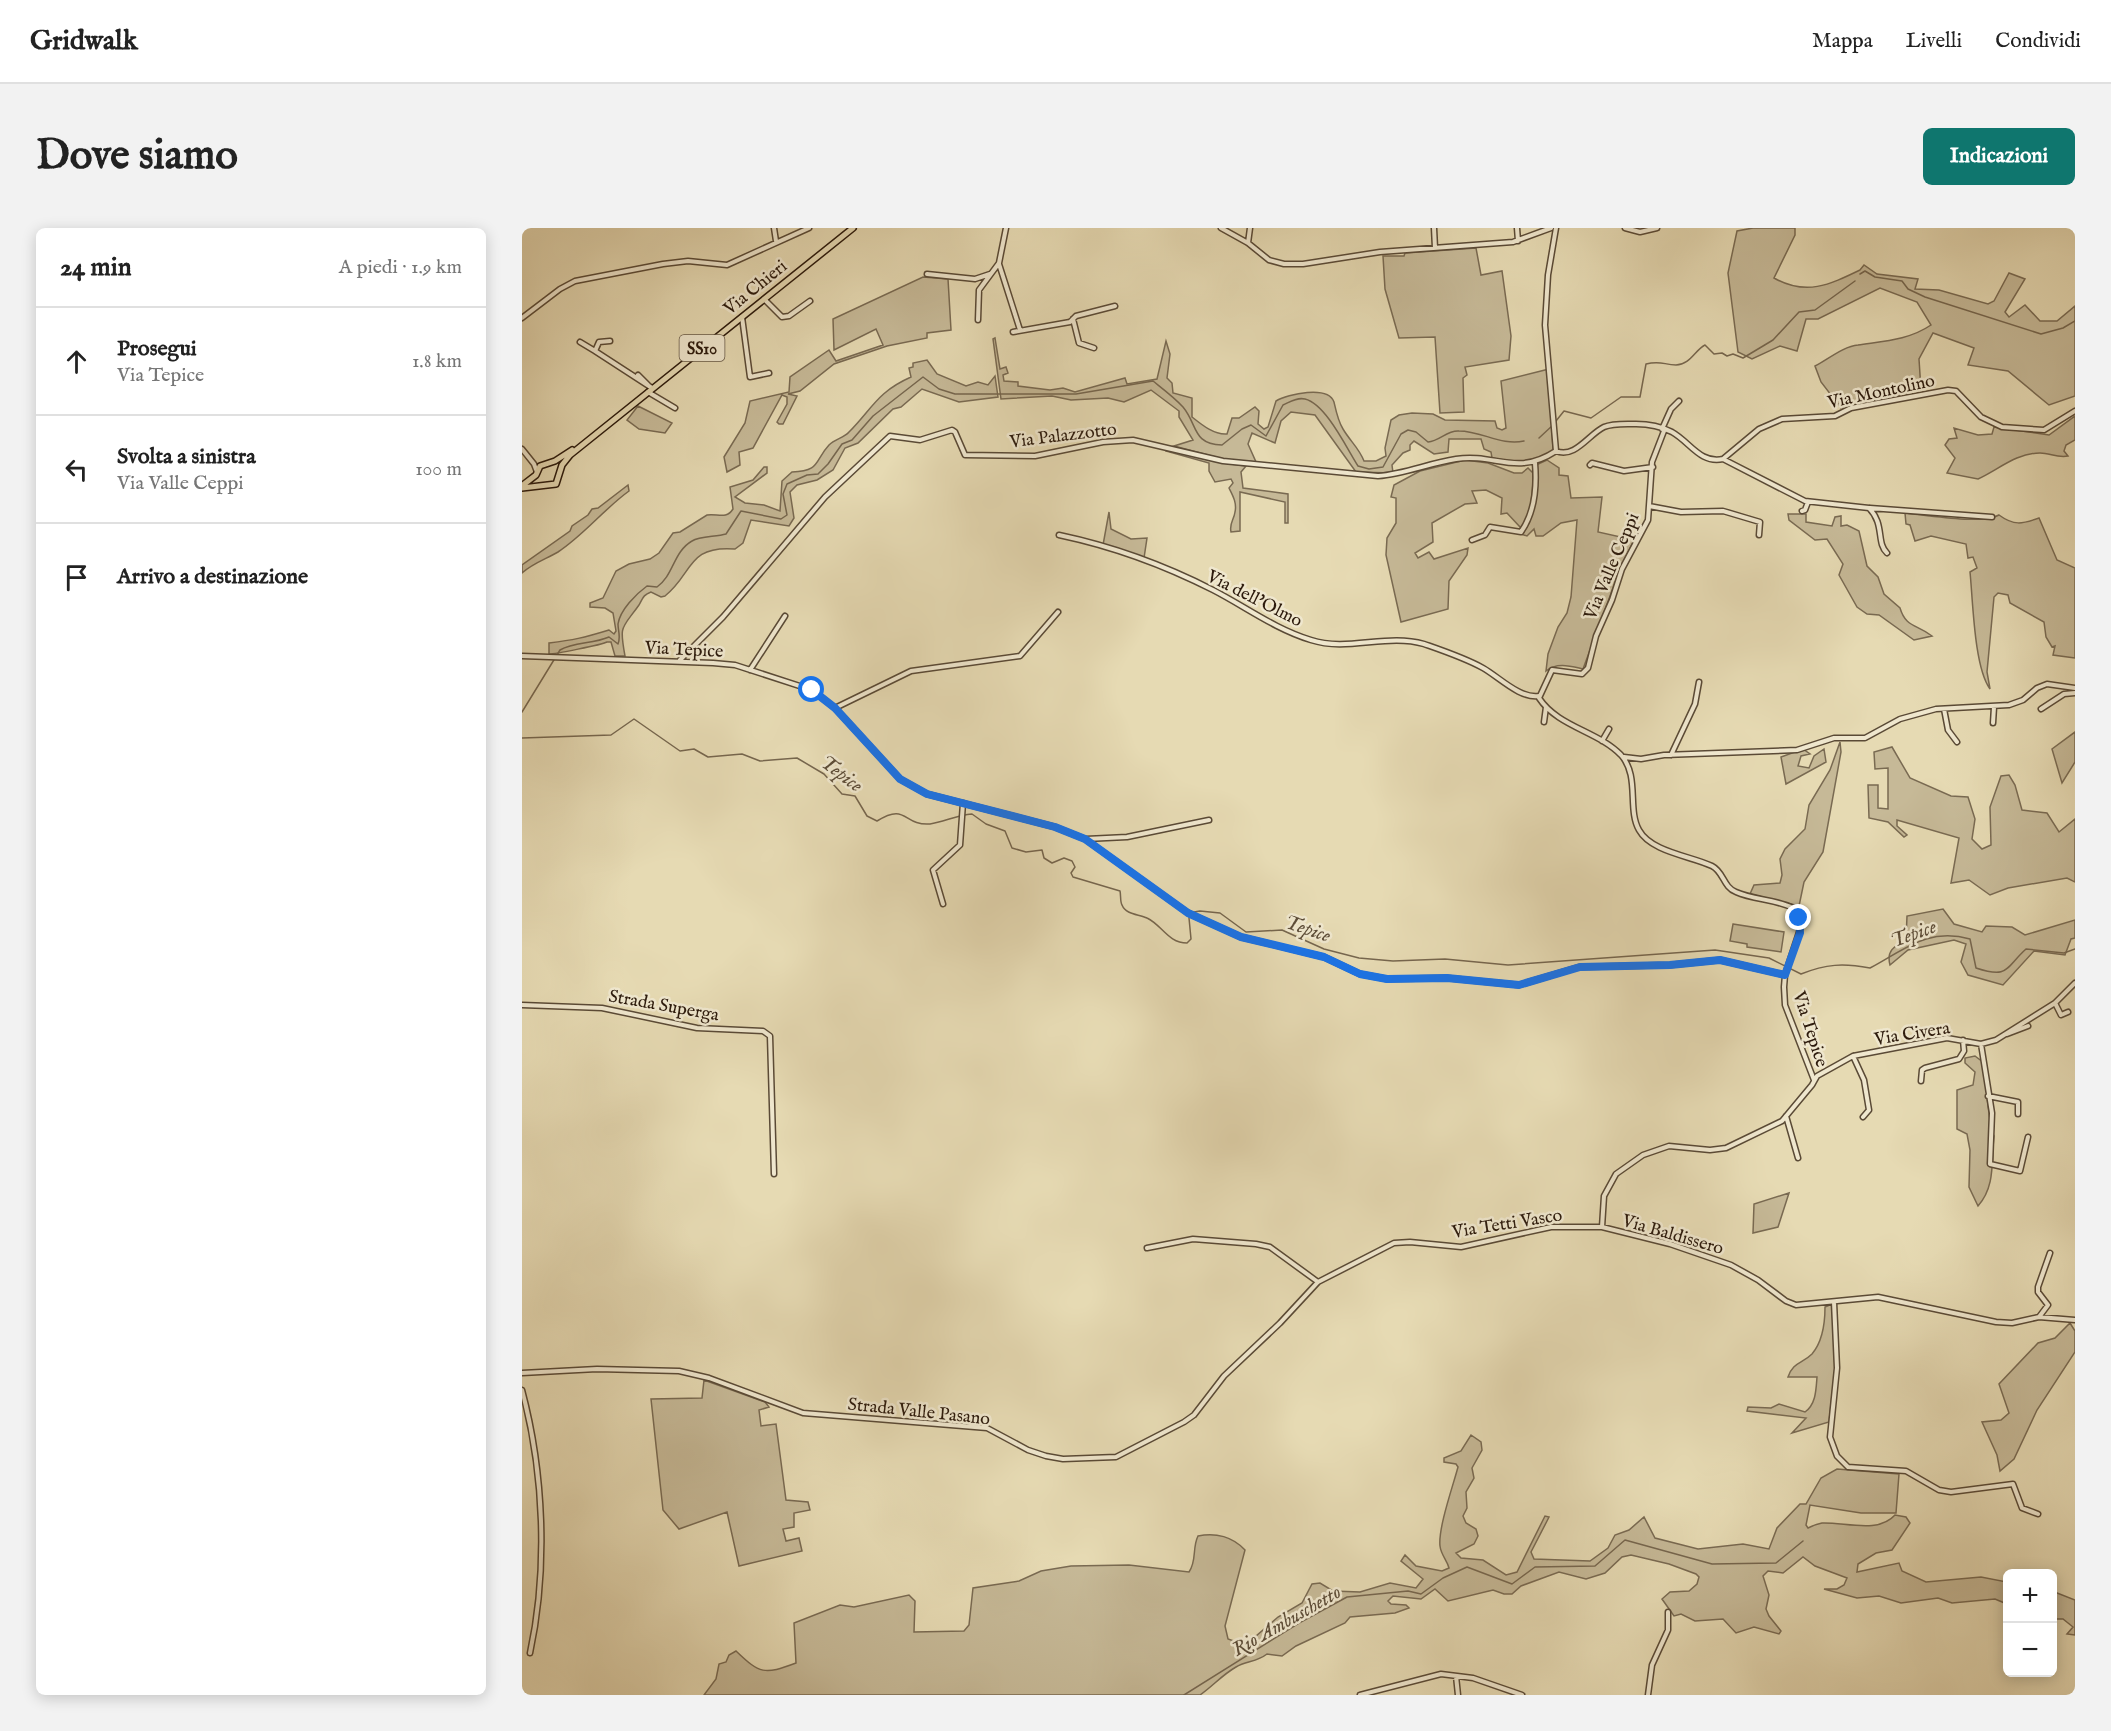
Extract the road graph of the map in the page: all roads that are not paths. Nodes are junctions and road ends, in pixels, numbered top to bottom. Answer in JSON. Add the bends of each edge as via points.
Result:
{"nodes":[{"id":1,"x":774,"y":228,"type":"edge"},
{"id":2,"x":809,"y":228,"type":"edge"},
{"id":3,"x":853,"y":228,"type":"edge"},
{"id":4,"x":1006,"y":228,"type":"edge"},
{"id":5,"x":1221,"y":228,"type":"edge"},
{"id":6,"x":1250,"y":228,"type":"edge"},
{"id":7,"x":1434,"y":228,"type":"edge"},
{"id":8,"x":1517,"y":228,"type":"edge"},
{"id":9,"x":1551,"y":228,"type":"edge"},
{"id":10,"x":1556,"y":228,"type":"edge"},
{"id":11,"x":1625,"y":228,"type":"edge"},
{"id":12,"x":1657,"y":228,"type":"edge"},
{"id":13,"x":776,"y":241,"type":"junction"},
{"id":14,"x":1518,"y":241,"type":"junction"},
{"id":15,"x":1248,"y":243,"type":"junction"},
{"id":16,"x":1435,"y":248,"type":"junction"},
{"id":17,"x":999,"y":263,"type":"junction"},
{"id":18,"x":927,"y":274,"type":"dead end"},
{"id":19,"x":991,"y":274,"type":"junction"},
{"id":20,"x":764,"y":299,"type":"junction"},
{"id":21,"x":810,"y":301,"type":"dead end"},
{"id":22,"x":1115,"y":306,"type":"dead end"},
{"id":23,"x":742,"y":316,"type":"junction"},
{"id":24,"x":522,"y":318,"type":"edge"},
{"id":25,"x":1073,"y":319,"type":"junction"},
{"id":26,"x":978,"y":320,"type":"dead end"},
{"id":27,"x":1020,"y":330,"type":"junction"},
{"id":28,"x":1013,"y":332,"type":"dead end"},
{"id":29,"x":610,"y":341,"type":"dead end"},
{"id":30,"x":580,"y":342,"type":"dead end"},
{"id":31,"x":1094,"y":348,"type":"dead end"},
{"id":32,"x":595,"y":351,"type":"junction"},
{"id":33,"x":769,"y":374,"type":"dead end"},
{"id":34,"x":638,"y":375,"type":"dead end"},
{"id":35,"x":649,"y":388,"type":"junction"},
{"id":36,"x":639,"y":399,"type":"junction"},
{"id":37,"x":1679,"y":401,"type":"dead end"},
{"id":38,"x":675,"y":408,"type":"dead end"},
{"id":39,"x":2075,"y":411,"type":"edge"},
{"id":40,"x":1663,"y":430,"type":"junction"},
{"id":41,"x":522,"y":450,"type":"edge"},
{"id":42,"x":1556,"y":451,"type":"junction"},
{"id":43,"x":529,"y":457,"type":"junction"},
{"id":44,"x":1723,"y":459,"type":"junction"},
{"id":45,"x":550,"y":463,"type":"junction"},
{"id":46,"x":1535,"y":463,"type":"junction"},
{"id":47,"x":543,"y":464,"type":"junction"},
{"id":48,"x":1590,"y":465,"type":"dead end"},
{"id":49,"x":1653,"y":467,"type":"junction"},
{"id":50,"x":560,"y":471,"type":"junction"},
{"id":51,"x":536,"y":474,"type":"junction"},
{"id":52,"x":542,"y":485,"type":"junction"},
{"id":53,"x":522,"y":487,"type":"edge"},
{"id":54,"x":1808,"y":502,"type":"junction"},
{"id":55,"x":1649,"y":506,"type":"junction"},
{"id":56,"x":1869,"y":508,"type":"junction"},
{"id":57,"x":1802,"y":511,"type":"dead end"},
{"id":58,"x":1992,"y":517,"type":"dead end"},
{"id":59,"x":1059,"y":535,"type":"dead end"},
{"id":60,"x":1759,"y":535,"type":"dead end"},
{"id":61,"x":1472,"y":540,"type":"dead end"},
{"id":62,"x":1887,"y":553,"type":"dead end"},
{"id":63,"x":1058,"y":612,"type":"dead end"},
{"id":64,"x":785,"y":616,"type":"dead end"},
{"id":65,"x":522,"y":656,"type":"edge"},
{"id":66,"x":680,"y":661,"type":"junction"},
{"id":67,"x":750,"y":670,"type":"junction"},
{"id":68,"x":1700,"y":682,"type":"dead end"},
{"id":69,"x":2075,"y":688,"type":"edge"},
{"id":70,"x":2075,"y":693,"type":"edge"},
{"id":71,"x":1540,"y":696,"type":"junction"},
{"id":72,"x":1546,"y":706,"type":"junction"},
{"id":73,"x":1994,"y":707,"type":"junction"},
{"id":74,"x":835,"y":708,"type":"junction"},
{"id":75,"x":1944,"y":708,"type":"junction"},
{"id":76,"x":2041,"y":709,"type":"dead end"},
{"id":77,"x":1544,"y":722,"type":"dead end"},
{"id":78,"x":1993,"y":723,"type":"dead end"},
{"id":79,"x":1609,"y":729,"type":"dead end"},
{"id":80,"x":1602,"y":741,"type":"junction"},
{"id":81,"x":1957,"y":742,"type":"dead end"},
{"id":82,"x":1671,"y":755,"type":"junction"},
{"id":83,"x":1623,"y":757,"type":"junction"},
{"id":84,"x":963,"y":803,"type":"junction"},
{"id":85,"x":1209,"y":820,"type":"dead end"},
{"id":86,"x":1085,"y":839,"type":"junction"},
{"id":87,"x":943,"y":904,"type":"dead end"},
{"id":88,"x":1786,"y":973,"type":"junction"},
{"id":89,"x":2075,"y":983,"type":"edge"},
{"id":90,"x":2055,"y":1003,"type":"junction"},
{"id":91,"x":522,"y":1005,"type":"edge"},
{"id":92,"x":2068,"y":1011,"type":"dead end"},
{"id":93,"x":2028,"y":1026,"type":"dead end"},
{"id":94,"x":2001,"y":1036,"type":"junction"},
{"id":95,"x":1963,"y":1040,"type":"junction"},
{"id":96,"x":1982,"y":1044,"type":"junction"},
{"id":97,"x":1853,"y":1056,"type":"junction"},
{"id":98,"x":1814,"y":1080,"type":"junction"},
{"id":99,"x":1921,"y":1081,"type":"dead end"},
{"id":100,"x":1988,"y":1096,"type":"junction"},
{"id":101,"x":2018,"y":1114,"type":"dead end"},
{"id":102,"x":1786,"y":1116,"type":"junction"},
{"id":103,"x":1863,"y":1117,"type":"dead end"},
{"id":104,"x":2028,"y":1137,"type":"dead end"},
{"id":105,"x":1798,"y":1158,"type":"dead end"},
{"id":106,"x":774,"y":1174,"type":"dead end"},
{"id":107,"x":1602,"y":1227,"type":"junction"},
{"id":108,"x":1148,"y":1248,"type":"dead end"},
{"id":109,"x":2050,"y":1253,"type":"dead end"},
{"id":110,"x":1318,"y":1282,"type":"junction"},
{"id":111,"x":1834,"y":1302,"type":"junction"},
{"id":112,"x":2039,"y":1317,"type":"junction"},
{"id":113,"x":2075,"y":1320,"type":"edge"},
{"id":114,"x":522,"y":1373,"type":"edge"},
{"id":115,"x":522,"y":1390,"type":"edge"},
{"id":116,"x":2038,"y":1514,"type":"dead end"},
{"id":117,"x":1668,"y":1612,"type":"dead end"},
{"id":118,"x":530,"y":1653,"type":"dead end"},
{"id":119,"x":1456,"y":1676,"type":"junction"},
{"id":120,"x":1360,"y":1695,"type":"edge"},
{"id":121,"x":1458,"y":1695,"type":"edge"},
{"id":122,"x":1522,"y":1695,"type":"edge"},
{"id":123,"x":1648,"y":1695,"type":"edge"}],
"edges":[{"from":1,"to":13,"type":"street"},
{"from":2,"to":13,"type":"street"},
{"from":3,"to":20,"type":"main road","name":"Via Chieri","number":"SS10"},
{"from":4,"to":17,"type":"street"},
{"from":5,"to":15,"type":"street"},
{"from":6,"to":15,"type":"street"},
{"from":7,"to":16,"type":"street"},
{"from":8,"to":14,"type":"street"},
{"from":9,"to":14,"type":"street"},
{"from":10,"to":42,"type":"street","via":[[1546,307]]},
{"from":11,"to":12,"type":"street","via":[[1640,232]]},
{"from":13,"to":24,"type":"street","via":[[727,265],[688,261],[575,281]]},
{"from":14,"to":16,"type":"street"},
{"from":15,"to":16,"type":"street","via":[[1269,260],[1284,264]]},
{"from":17,"to":19,"type":"street"},
{"from":17,"to":27,"type":"street"},
{"from":18,"to":19,"type":"street","via":[[975,279]]},
{"from":19,"to":26,"type":"street","via":[[979,290]]},
{"from":20,"to":21,"type":"street","via":[[782,317]]},
{"from":20,"to":23,"type":"main road","name":"Via Chieri","number":"SS10"},
{"from":22,"to":25,"type":"street"},
{"from":23,"to":33,"type":"street","via":[[750,377]]},
{"from":23,"to":35,"type":"main road","name":"Via Chieri","number":"SS10"},
{"from":25,"to":27,"type":"street"},
{"from":25,"to":31,"type":"street","via":[[1079,343]]},
{"from":27,"to":28,"type":"street"},
{"from":29,"to":32,"type":"street","via":[[599,342]]},
{"from":30,"to":32,"type":"street"},
{"from":32,"to":35,"type":"street"},
{"from":34,"to":35,"type":"street"},
{"from":35,"to":36,"type":"main road","name":"Via Chieri","number":"SS10"},
{"from":35,"to":38,"type":"street"},
{"from":36,"to":45,"type":"main road","name":"Via Chieri","number":"SS10"},
{"from":36,"to":50,"type":"main road","name":"Via Chieri","number":"SS10","via":[[570,455]]},
{"from":37,"to":40,"type":"street","name":"Via Valle Ceppi","via":[[1671,409]]},
{"from":39,"to":44,"type":"street","name":"Via Montolino","via":[[2044,430],[2002,427],[1981,417],[1956,392],[1948,390],[1851,408],[1835,416],[1782,419],[1759,429]]},
{"from":40,"to":42,"type":"street","name":"Via Palazzotto","via":[[1651,424],[1611,425],[1576,448]]},
{"from":40,"to":44,"type":"street","via":[[1672,432],[1701,456],[1714,461]]},
{"from":40,"to":49,"type":"street","name":"Via Valle Ceppi"},
{"from":41,"to":43,"type":"street"},
{"from":42,"to":46,"type":"street","name":"Via Palazzotto"},
{"from":43,"to":47,"type":"street"},
{"from":43,"to":51,"type":"street"},
{"from":44,"to":54,"type":"street"},
{"from":45,"to":47,"type":"main road","name":"Via Chieri","number":"SS10"},
{"from":45,"to":50,"type":"main road"},
{"from":46,"to":61,"type":"street","via":[[1537,481],[1531,518],[1521,532],[1490,527],[1485,535]]},
{"from":46,"to":66,"type":"street","name":"Via Palazzotto","via":[[1465,458],[1378,476],[1223,461],[1133,440],[1035,456],[978,457],[965,455],[952,430],[920,440],[890,436],[825,497],[723,617]]},
{"from":47,"to":51,"type":"main road","name":"Via Chieri"},
{"from":48,"to":49,"type":"street","via":[[1624,471]]},
{"from":49,"to":55,"type":"street","name":"Via Valle Ceppi"},
{"from":50,"to":52,"type":"main road","name":"Via Chieri","number":"SS10","via":[[556,484]]},
{"from":51,"to":52,"type":"main road"},
{"from":51,"to":53,"type":"main road","name":"Via Chieri"},
{"from":52,"to":53,"type":"main road","name":"Via Chieri"},
{"from":54,"to":56,"type":"street"},
{"from":54,"to":57,"type":"street"},
{"from":55,"to":60,"type":"street","via":[[1681,512],[1723,511],[1760,522]]},
{"from":55,"to":71,"type":"street","name":"Via Valle Ceppi","via":[[1648,520],[1622,569],[1588,668],[1582,674],[1552,670]]},
{"from":56,"to":58,"type":"street"},
{"from":56,"to":62,"type":"street","via":[[1879,520],[1882,548]]},
{"from":59,"to":71,"type":"street","name":"Via dell'Olmo","via":[[1093,542],[1172,572],[1280,629],[1314,641],[1350,646],[1415,642],[1482,667],[1519,691]]},
{"from":63,"to":74,"type":"street","via":[[1020,656],[911,671]]},
{"from":64,"to":67,"type":"street"},
{"from":65,"to":66,"type":"street","name":"Via Tepice"},
{"from":66,"to":67,"type":"street","name":"Via Tepice"},
{"from":67,"to":74,"type":"street","name":"Via Tepice","via":[[812,690]]},
{"from":68,"to":82,"type":"street","via":[[1695,705]]},
{"from":69,"to":73,"type":"street","via":[[2047,684],[2023,700]]},
{"from":70,"to":76,"type":"street","via":[[2064,694]]},
{"from":71,"to":72,"type":"street"},
{"from":72,"to":77,"type":"street"},
{"from":72,"to":80,"type":"street"},
{"from":73,"to":75,"type":"street"},
{"from":73,"to":78,"type":"street"},
{"from":74,"to":84,"type":"street","name":"Via Tepice","via":[[900,779],[927,794]]},
{"from":75,"to":81,"type":"street","via":[[1948,730]]},
{"from":75,"to":82,"type":"street","via":[[1900,719],[1865,738],[1834,738],[1797,750]]},
{"from":79,"to":80,"type":"street"},
{"from":80,"to":83,"type":"street"},
{"from":82,"to":83,"type":"street"},
{"from":83,"to":88,"type":"street","via":[[1631,780],[1636,825],[1644,837],[1713,867],[1732,891],[1793,908],[1800,926]]},
{"from":84,"to":86,"type":"street","name":"Via Tepice","via":[[1055,827]]},
{"from":84,"to":87,"type":"street","via":[[960,845],[933,870]]},
{"from":85,"to":86,"type":"street","via":[[1126,837]]},
{"from":86,"to":88,"type":"street","name":"Via Tepice","via":[[1188,913],[1241,937],[1324,957],[1360,974],[1387,979],[1447,978],[1519,985],[1580,967],[1720,960]]},
{"from":88,"to":98,"type":"street","name":"Via Tepice","via":[[1785,1005]]},
{"from":89,"to":90,"type":"street"},
{"from":90,"to":92,"type":"street","via":[[2061,1015]]},
{"from":90,"to":94,"type":"street"},
{"from":91,"to":106,"type":"street","name":"Strada Superga","via":[[602,1008],[697,1028],[764,1031],[770,1036],[773,1076]]},
{"from":93,"to":94,"type":"street"},
{"from":94,"to":96,"type":"street"},
{"from":95,"to":96,"type":"street","name":"Via Civera"},
{"from":95,"to":97,"type":"street","name":"Via Civera","via":[[1947,1038]]},
{"from":95,"to":99,"type":"street","via":[[1964,1051],[1959,1059],[1925,1068]]},
{"from":96,"to":100,"type":"street"},
{"from":97,"to":98,"type":"street","name":"Via Civera"},
{"from":97,"to":103,"type":"street","via":[[1867,1093],[1869,1110]]},
{"from":98,"to":102,"type":"street","name":"Via Tepice"},
{"from":100,"to":101,"type":"street","via":[[2018,1102]]},
{"from":100,"to":104,"type":"street","via":[[1992,1113],[1990,1164],[2019,1172]]},
{"from":102,"to":105,"type":"street"},
{"from":102,"to":107,"type":"street","name":"Via Tepice","via":[[1726,1148],[1669,1146],[1626,1164],[1604,1196]]},
{"from":107,"to":110,"type":"street","name":"Via Tetti Vasco","via":[[1551,1227],[1461,1247],[1394,1244]]},
{"from":107,"to":111,"type":"street","name":"Via Baldissero","via":[[1731,1265],[1796,1305]]},
{"from":108,"to":110,"type":"street","via":[[1193,1239],[1256,1244],[1270,1248]]},
{"from":109,"to":112,"type":"street","via":[[2038,1287],[2048,1305]]},
{"from":110,"to":114,"type":"street","name":"Strada Valle Pasano","via":[[1224,1376],[1194,1415],[1111,1458],[1046,1456],[987,1428],[803,1413],[679,1371],[597,1369]]},
{"from":111,"to":112,"type":"street","name":"Via Baldissero","via":[[1865,1296],[1996,1322]]},
{"from":111,"to":116,"type":"street","via":[[1837,1368],[1830,1437],[1842,1462],[1855,1468],[1906,1471],[1939,1490],[2013,1484],[2022,1508]]},
{"from":112,"to":113,"type":"street","name":"Via Baldissero"},
{"from":115,"to":118,"type":"street","via":[[536,1451],[541,1502],[537,1618]]},
{"from":117,"to":123,"type":"street","via":[[1668,1630],[1652,1665]]},
{"from":119,"to":120,"type":"street","via":[[1432,1675]]},
{"from":119,"to":121,"type":"street"},
{"from":119,"to":122,"type":"street"}]}
